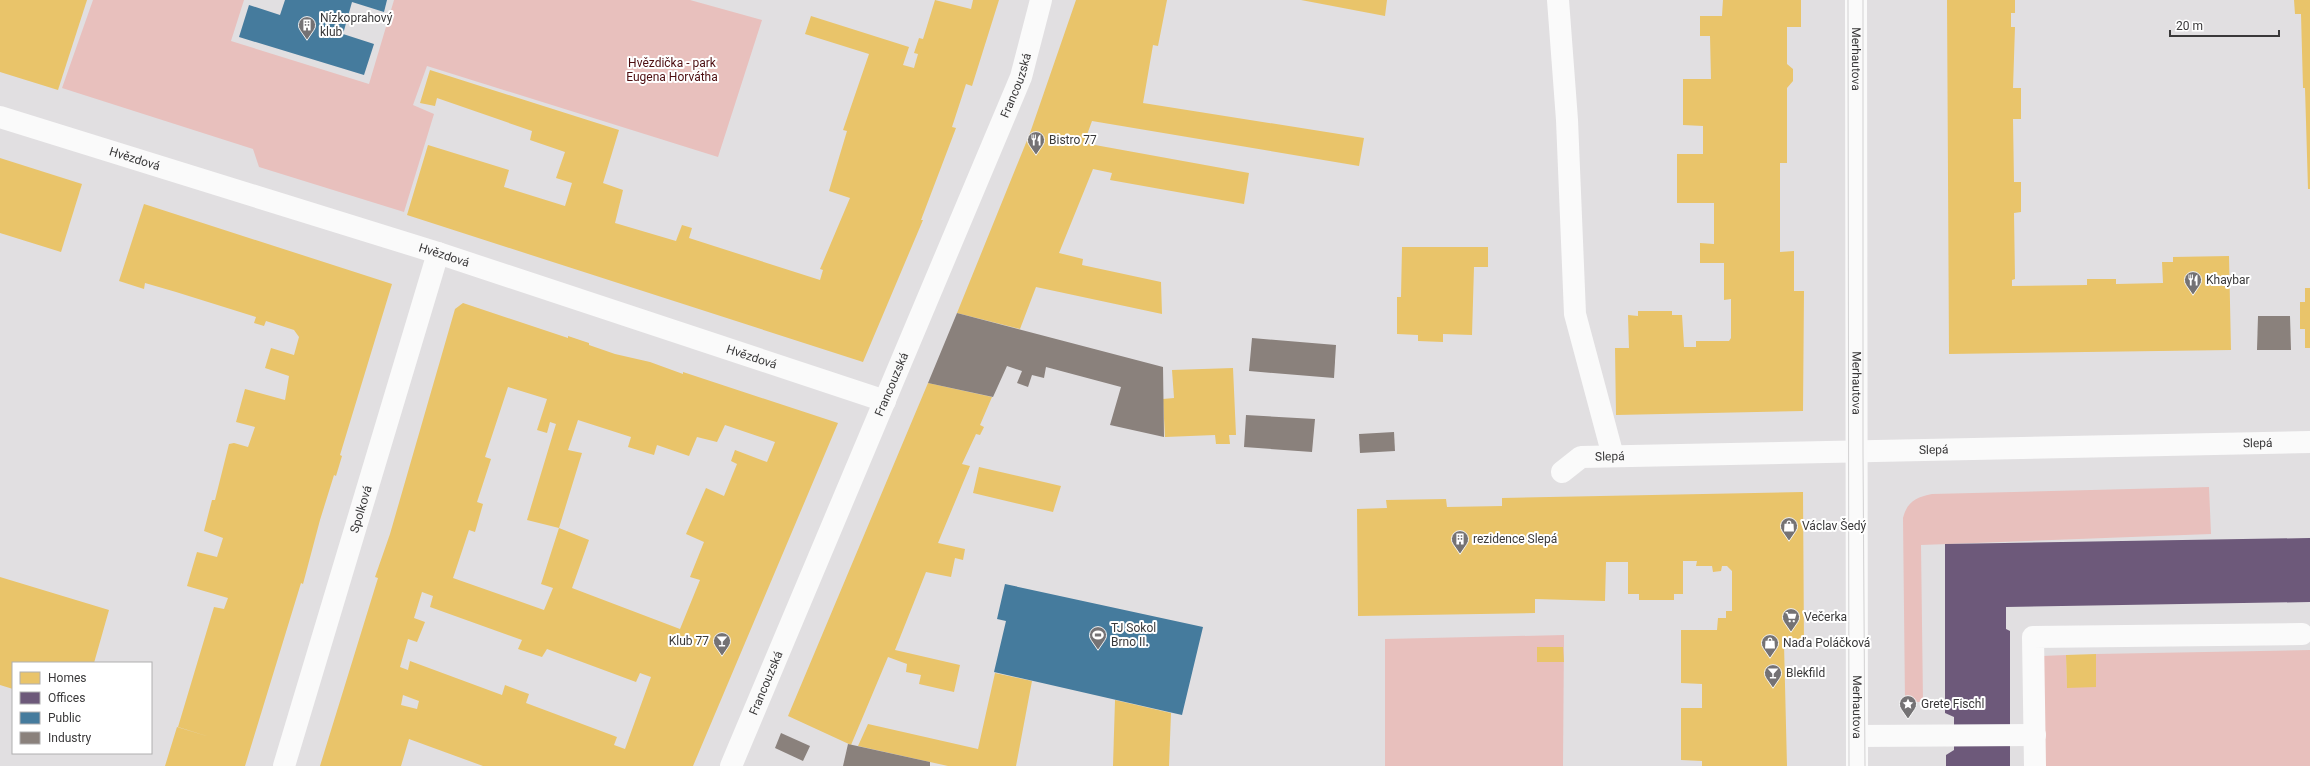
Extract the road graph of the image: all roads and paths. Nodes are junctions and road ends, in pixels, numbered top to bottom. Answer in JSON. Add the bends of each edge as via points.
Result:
{"nodes":[{"id":1,"x":1041,"y":0,"type":"edge"},
{"id":2,"x":1558,"y":0,"type":"edge"},
{"id":3,"x":1856,"y":0,"type":"edge"},
{"id":4,"x":0,"y":117,"type":"edge"},
{"id":5,"x":438,"y":253,"type":"junction"},
{"id":6,"x":885,"y":401,"type":"junction"},
{"id":7,"x":2310,"y":442,"type":"edge"},
{"id":8,"x":1856,"y":451,"type":"junction"},
{"id":9,"x":1613,"y":456,"type":"junction"},
{"id":10,"x":1562,"y":472,"type":"dead end"},
{"id":11,"x":2302,"y":634,"type":"dead end"},
{"id":12,"x":2034,"y":735,"type":"junction"},
{"id":13,"x":1857,"y":736,"type":"junction"},
{"id":14,"x":284,"y":766,"type":"edge"},
{"id":15,"x":731,"y":766,"type":"edge"},
{"id":16,"x":1857,"y":766,"type":"edge"},
{"id":17,"x":2035,"y":766,"type":"edge"}],
"edges":[{"from":1,"to":6,"type":"street","name":"Francouzská","via":[[1021,76]]},
{"from":2,"to":9,"type":"street","via":[[1567,120],[1575,314]]},
{"from":3,"to":8,"type":"street","name":"Merhautova"},
{"from":4,"to":5,"type":"street","name":"Hvězdová"},
{"from":5,"to":6,"type":"street","name":"Hvězdová"},
{"from":5,"to":14,"type":"street","name":"Spolková"},
{"from":6,"to":15,"type":"street","name":"Francouzská"},
{"from":7,"to":8,"type":"street","name":"Slepá"},
{"from":8,"to":9,"type":"street","name":"Slepá"},
{"from":8,"to":13,"type":"street","name":"Merhautova"},
{"from":9,"to":10,"type":"street","name":"Slepá","via":[[1581,457]]},
{"from":11,"to":12,"type":"street","via":[[2033,637]]},
{"from":12,"to":13,"type":"street"},
{"from":12,"to":17,"type":"street"},
{"from":13,"to":16,"type":"street","name":"Merhautova"}]}
